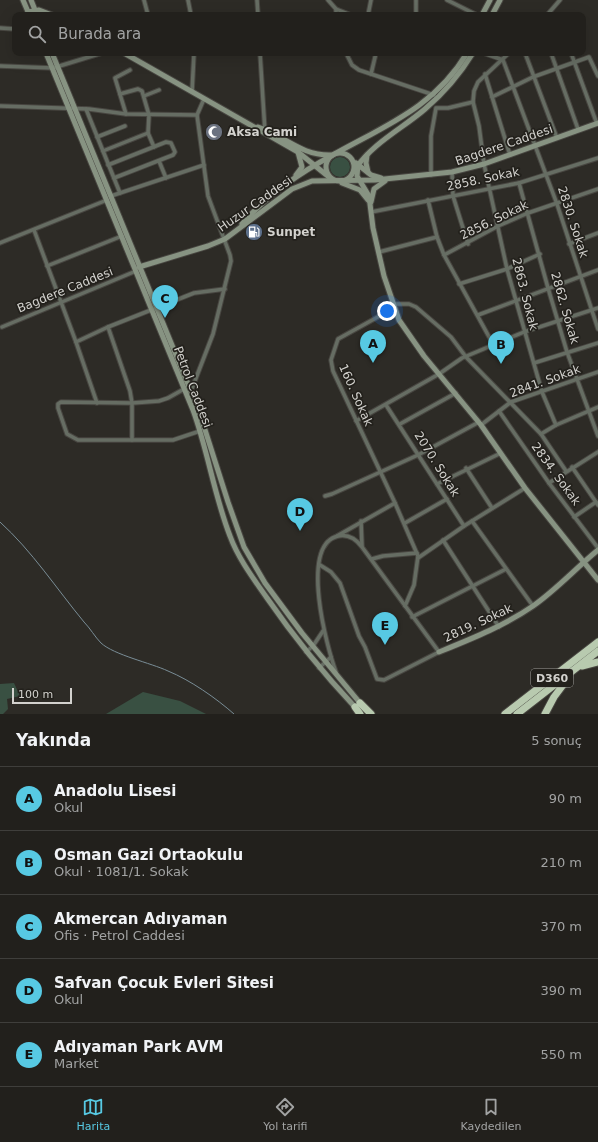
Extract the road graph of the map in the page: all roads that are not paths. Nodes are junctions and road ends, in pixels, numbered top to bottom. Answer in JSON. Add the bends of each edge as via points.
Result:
{"nodes":[{"id":1,"x":23,"y":0,"type":"edge"},
{"id":2,"x":31,"y":0,"type":"edge"},
{"id":3,"x":144,"y":0,"type":"edge"},
{"id":4,"x":188,"y":0,"type":"edge"},
{"id":5,"x":257,"y":0,"type":"edge"},
{"id":6,"x":328,"y":0,"type":"edge"},
{"id":7,"x":371,"y":0,"type":"edge"},
{"id":8,"x":416,"y":0,"type":"edge"},
{"id":9,"x":447,"y":0,"type":"edge"},
{"id":10,"x":490,"y":0,"type":"edge"},
{"id":11,"x":500,"y":0,"type":"edge"},
{"id":12,"x":560,"y":0,"type":"edge"},
{"id":13,"x":336,"y":9,"type":"joint"},
{"id":14,"x":553,"y":10,"type":"joint"},
{"id":15,"x":29,"y":12,"type":"edge"},
{"id":16,"x":36,"y":12,"type":"edge"},
{"id":17,"x":46,"y":12,"type":"edge"},
{"id":18,"x":147,"y":12,"type":"edge"},
{"id":19,"x":190,"y":12,"type":"edge"},
{"id":20,"x":258,"y":12,"type":"edge"},
{"id":21,"x":344,"y":12,"type":"edge"},
{"id":22,"x":369,"y":12,"type":"edge"},
{"id":23,"x":416,"y":12,"type":"edge"},
{"id":24,"x":471,"y":12,"type":"edge"},
{"id":25,"x":484,"y":12,"type":"edge"},
{"id":26,"x":494,"y":12,"type":"edge"},
{"id":27,"x":551,"y":12,"type":"edge"},
{"id":28,"x":0,"y":28,"type":"edge"},
{"id":29,"x":12,"y":29,"type":"edge"},
{"id":30,"x":48,"y":56,"type":"edge"},
{"id":31,"x":53,"y":56,"type":"edge"},
{"id":32,"x":93,"y":56,"type":"edge"},
{"id":33,"x":129,"y":56,"type":"edge"},
{"id":34,"x":194,"y":56,"type":"edge"},
{"id":35,"x":260,"y":56,"type":"edge"},
{"id":36,"x":348,"y":56,"type":"edge"},
{"id":37,"x":375,"y":56,"type":"edge"},
{"id":38,"x":465,"y":56,"type":"edge"},
{"id":39,"x":471,"y":56,"type":"edge"},
{"id":40,"x":492,"y":56,"type":"edge"},
{"id":41,"x":506,"y":56,"type":"edge"},
{"id":42,"x":526,"y":56,"type":"edge"},
{"id":43,"x":552,"y":56,"type":"edge"},
{"id":44,"x":572,"y":56,"type":"edge"},
{"id":45,"x":503,"y":60,"type":"junction"},
{"id":46,"x":575,"y":62,"type":"junction"},
{"id":47,"x":0,"y":66,"type":"edge"},
{"id":48,"x":55,"y":68,"type":"junction"},
{"id":49,"x":557,"y":68,"type":"junction"},
{"id":50,"x":130,"y":70,"type":"dead end"},
{"id":51,"x":371,"y":74,"type":"junction"},
{"id":52,"x":485,"y":74,"type":"junction"},
{"id":53,"x":598,"y":76,"type":"edge"},
{"id":54,"x":533,"y":77,"type":"junction"},
{"id":55,"x":513,"y":86,"type":"junction"},
{"id":56,"x":159,"y":90,"type":"dead end"},
{"id":57,"x":192,"y":92,"type":"junction"},
{"id":58,"x":120,"y":94,"type":"junction"},
{"id":59,"x":434,"y":95,"type":"junction"},
{"id":60,"x":144,"y":96,"type":"junction"},
{"id":61,"x":492,"y":97,"type":"junction"},
{"id":62,"x":204,"y":98,"type":"junction"},
{"id":63,"x":473,"y":102,"type":"junction"},
{"id":64,"x":431,"y":104,"type":"junction"},
{"id":65,"x":0,"y":106,"type":"edge"},
{"id":66,"x":72,"y":108,"type":"junction"},
{"id":67,"x":436,"y":108,"type":"junction"},
{"id":68,"x":86,"y":109,"type":"junction"},
{"id":69,"x":126,"y":114,"type":"junction"},
{"id":70,"x":149,"y":114,"type":"junction"},
{"id":71,"x":197,"y":115,"type":"junction"},
{"id":72,"x":597,"y":123,"type":"edge"},
{"id":73,"x":125,"y":126,"type":"dead end"},
{"id":74,"x":578,"y":129,"type":"junction"},
{"id":75,"x":265,"y":131,"type":"junction"},
{"id":76,"x":148,"y":133,"type":"junction"},
{"id":77,"x":97,"y":137,"type":"junction"},
{"id":78,"x":557,"y":138,"type":"junction"},
{"id":79,"x":534,"y":145,"type":"junction"},
{"id":80,"x":154,"y":147,"type":"junction"},
{"id":81,"x":103,"y":151,"type":"junction"},
{"id":82,"x":298,"y":152,"type":"junction"},
{"id":83,"x":368,"y":154,"type":"junction"},
{"id":84,"x":332,"y":155,"type":"junction"},
{"id":85,"x":510,"y":155,"type":"junction"},
{"id":86,"x":598,"y":158,"type":"edge"},
{"id":87,"x":352,"y":160,"type":"junction"},
{"id":88,"x":159,"y":161,"type":"junction"},
{"id":89,"x":484,"y":164,"type":"junction"},
{"id":90,"x":108,"y":165,"type":"junction"},
{"id":91,"x":204,"y":165,"type":"junction"},
{"id":92,"x":315,"y":165,"type":"junction"},
{"id":93,"x":358,"y":165,"type":"junction"},
{"id":94,"x":353,"y":171,"type":"junction"},
{"id":95,"x":452,"y":172,"type":"junction"},
{"id":96,"x":368,"y":173,"type":"junction"},
{"id":97,"x":431,"y":175,"type":"junction"},
{"id":98,"x":546,"y":175,"type":"junction"},
{"id":99,"x":329,"y":177,"type":"junction"},
{"id":100,"x":114,"y":178,"type":"junction"},
{"id":101,"x":166,"y":178,"type":"junction"},
{"id":102,"x":293,"y":179,"type":"junction"},
{"id":103,"x":390,"y":179,"type":"junction"},
{"id":104,"x":360,"y":181,"type":"junction"},
{"id":105,"x":339,"y":182,"type":"junction"},
{"id":106,"x":519,"y":183,"type":"junction"},
{"id":107,"x":598,"y":189,"type":"edge"},
{"id":108,"x":490,"y":190,"type":"junction"},
{"id":109,"x":120,"y":193,"type":"junction"},
{"id":110,"x":453,"y":196,"type":"junction"},
{"id":111,"x":109,"y":198,"type":"junction"},
{"id":112,"x":428,"y":200,"type":"junction"},
{"id":113,"x":557,"y":204,"type":"junction"},
{"id":114,"x":370,"y":209,"type":"junction"},
{"id":115,"x":528,"y":213,"type":"junction"},
{"id":116,"x":498,"y":226,"type":"junction"},
{"id":117,"x":34,"y":230,"type":"junction"},
{"id":118,"x":235,"y":232,"type":"junction"},
{"id":119,"x":598,"y":233,"type":"edge"},
{"id":120,"x":122,"y":236,"type":"junction"},
{"id":121,"x":437,"y":237,"type":"junction"},
{"id":122,"x":225,"y":239,"type":"junction"},
{"id":123,"x":0,"y":243,"type":"edge"},
{"id":124,"x":468,"y":244,"type":"junction"},
{"id":125,"x":569,"y":244,"type":"junction"},
{"id":126,"x":379,"y":252,"type":"junction"},
{"id":127,"x":540,"y":254,"type":"junction"},
{"id":128,"x":444,"y":255,"type":"junction"},
{"id":129,"x":47,"y":266,"type":"junction"},
{"id":130,"x":138,"y":269,"type":"junction"},
{"id":131,"x":507,"y":269,"type":"junction"},
{"id":132,"x":598,"y":270,"type":"edge"},
{"id":133,"x":580,"y":278,"type":"junction"},
{"id":134,"x":459,"y":284,"type":"junction"},
{"id":135,"x":548,"y":288,"type":"junction"},
{"id":136,"x":225,"y":290,"type":"junction"},
{"id":137,"x":515,"y":300,"type":"junction"},
{"id":138,"x":61,"y":302,"type":"junction"},
{"id":139,"x":393,"y":306,"type":"junction"},
{"id":140,"x":598,"y":308,"type":"edge"},
{"id":141,"x":154,"y":309,"type":"junction"},
{"id":142,"x":592,"y":310,"type":"junction"},
{"id":143,"x":478,"y":315,"type":"junction"},
{"id":144,"x":558,"y":320,"type":"junction"},
{"id":145,"x":2,"y":327,"type":"dead end"},
{"id":146,"x":108,"y":327,"type":"junction"},
{"id":147,"x":598,"y":329,"type":"edge"},
{"id":148,"x":524,"y":332,"type":"junction"},
{"id":149,"x":76,"y":342,"type":"junction"},
{"id":150,"x":598,"y":343,"type":"edge"},
{"id":151,"x":493,"y":344,"type":"junction"},
{"id":152,"x":568,"y":352,"type":"junction"},
{"id":153,"x":466,"y":357,"type":"junction"},
{"id":154,"x":534,"y":363,"type":"junction"},
{"id":155,"x":598,"y":372,"type":"edge"},
{"id":156,"x":439,"y":374,"type":"junction"},
{"id":157,"x":578,"y":380,"type":"junction"},
{"id":158,"x":184,"y":389,"type":"junction"},
{"id":159,"x":191,"y":392,"type":"junction"},
{"id":160,"x":542,"y":392,"type":"junction"},
{"id":161,"x":456,"y":393,"type":"junction"},
{"id":162,"x":511,"y":402,"type":"junction"},
{"id":163,"x":97,"y":403,"type":"junction"},
{"id":164,"x":132,"y":403,"type":"junction"},
{"id":165,"x":386,"y":405,"type":"junction"},
{"id":166,"x":598,"y":407,"type":"edge"},
{"id":167,"x":588,"y":410,"type":"junction"},
{"id":168,"x":499,"y":411,"type":"junction"},
{"id":169,"x":356,"y":421,"type":"junction"},
{"id":170,"x":400,"y":424,"type":"junction"},
{"id":171,"x":480,"y":424,"type":"junction"},
{"id":172,"x":556,"y":425,"type":"junction"},
{"id":173,"x":200,"y":431,"type":"junction"},
{"id":174,"x":541,"y":434,"type":"junction"},
{"id":175,"x":598,"y":436,"type":"edge"},
{"id":176,"x":132,"y":440,"type":"junction"},
{"id":177,"x":598,"y":452,"type":"edge"},
{"id":178,"x":501,"y":453,"type":"junction"},
{"id":179,"x":418,"y":455,"type":"junction"},
{"id":180,"x":572,"y":467,"type":"junction"},
{"id":181,"x":466,"y":468,"type":"junction"},
{"id":182,"x":566,"y":471,"type":"junction"},
{"id":183,"x":382,"y":473,"type":"junction"},
{"id":184,"x":549,"y":483,"type":"junction"},
{"id":185,"x":437,"y":484,"type":"junction"},
{"id":186,"x":525,"y":488,"type":"junction"},
{"id":187,"x":325,"y":496,"type":"dead end"},
{"id":188,"x":447,"y":499,"type":"junction"},
{"id":189,"x":395,"y":503,"type":"junction"},
{"id":190,"x":597,"y":504,"type":"edge"},
{"id":191,"x":492,"y":508,"type":"junction"},
{"id":192,"x":574,"y":517,"type":"junction"},
{"id":193,"x":472,"y":521,"type":"junction"},
{"id":194,"x":361,"y":522,"type":"junction"},
{"id":195,"x":405,"y":524,"type":"junction"},
{"id":196,"x":464,"y":526,"type":"junction"},
{"id":197,"x":332,"y":539,"type":"junction"},
{"id":198,"x":443,"y":540,"type":"junction"},
{"id":199,"x":362,"y":546,"type":"junction"},
{"id":200,"x":598,"y":549,"type":"edge"},
{"id":201,"x":417,"y":553,"type":"junction"},
{"id":202,"x":418,"y":558,"type":"junction"},
{"id":203,"x":372,"y":559,"type":"junction"},
{"id":204,"x":584,"y":562,"type":"junction"},
{"id":205,"x":320,"y":565,"type":"junction"},
{"id":206,"x":506,"y":569,"type":"junction"},
{"id":207,"x":598,"y":580,"type":"edge"},
{"id":208,"x":474,"y":585,"type":"junction"},
{"id":209,"x":405,"y":606,"type":"junction"},
{"id":210,"x":533,"y":606,"type":"junction"},
{"id":211,"x":412,"y":617,"type":"junction"},
{"id":212,"x":499,"y":626,"type":"junction"},
{"id":213,"x":323,"y":631,"type":"junction"},
{"id":214,"x":598,"y":642,"type":"edge"},
{"id":215,"x":313,"y":646,"type":"junction"},
{"id":216,"x":598,"y":651,"type":"edge"},
{"id":217,"x":306,"y":652,"type":"junction"},
{"id":218,"x":439,"y":652,"type":"junction"},
{"id":219,"x":330,"y":657,"type":"junction"},
{"id":220,"x":327,"y":662,"type":"junction"},
{"id":221,"x":598,"y":662,"type":"edge"},
{"id":222,"x":319,"y":668,"type":"junction"},
{"id":223,"x":576,"y":668,"type":"junction"},
{"id":224,"x":337,"y":675,"type":"junction"},
{"id":225,"x":358,"y":705,"type":"junction"},
{"id":226,"x":360,"y":714,"type":"edge"},
{"id":227,"x":367,"y":714,"type":"edge"},
{"id":228,"x":371,"y":714,"type":"edge"},
{"id":229,"x":506,"y":714,"type":"edge"},
{"id":230,"x":517,"y":714,"type":"edge"},
{"id":231,"x":545,"y":714,"type":"edge"}],
"edges":[{"from":1,"to":15,"type":"main road"},
{"from":2,"to":16,"type":"main road"},
{"from":3,"to":18,"type":"street"},
{"from":4,"to":19,"type":"street"},
{"from":5,"to":20,"type":"street"},
{"from":6,"to":13,"type":"street"},
{"from":7,"to":22,"type":"street"},
{"from":8,"to":23,"type":"street"},
{"from":9,"to":24,"type":"street"},
{"from":10,"to":25,"type":"main road"},
{"from":11,"to":26,"type":"main road"},
{"from":12,"to":14,"type":"street"},
{"from":13,"to":21,"type":"street"},
{"from":14,"to":27,"type":"street"},
{"from":16,"to":17,"type":"main road"},
{"from":28,"to":29,"type":"street"},
{"from":30,"to":48,"type":"main road","name":"Petrol Caddesi"},
{"from":31,"to":48,"type":"main road"},
{"from":32,"to":48,"type":"street"},
{"from":33,"to":57,"type":"main road"},
{"from":34,"to":57,"type":"street"},
{"from":35,"to":75,"type":"street"},
{"from":36,"to":51,"type":"street","via":[[352,65]]},
{"from":37,"to":51,"type":"street"},
{"from":38,"to":59,"type":"main road"},
{"from":39,"to":64,"type":"main road"},
{"from":40,"to":45,"type":"street"},
{"from":41,"to":45,"type":"street"},
{"from":42,"to":54,"type":"street"},
{"from":43,"to":49,"type":"street"},
{"from":44,"to":46,"type":"street"},
{"from":45,"to":52,"type":"street"},
{"from":45,"to":55,"type":"street","name":"2830. Sokak"},
{"from":46,"to":49,"type":"street"},
{"from":46,"to":53,"type":"street","via":[[589,57]]},
{"from":46,"to":72,"type":"street"},
{"from":47,"to":48,"type":"street"},
{"from":48,"to":66,"type":"main road","name":"Petrol Caddesi"},
{"from":49,"to":54,"type":"street"},
{"from":49,"to":74,"type":"street"},
{"from":50,"to":58,"type":"street","via":[[116,77]]},
{"from":51,"to":59,"type":"street"},
{"from":52,"to":61,"type":"street"},
{"from":52,"to":63,"type":"street","via":[[474,91]]},
{"from":54,"to":55,"type":"street"},
{"from":54,"to":78,"type":"street"},
{"from":55,"to":61,"type":"street"},
{"from":55,"to":79,"type":"street","name":"2830. Sokak"},
{"from":56,"to":60,"type":"street"},
{"from":57,"to":62,"type":"main road"},
{"from":58,"to":60,"type":"street","via":[[139,89]]},
{"from":58,"to":69,"type":"street"},
{"from":59,"to":84,"type":"main road","via":[[391,124]]},
{"from":60,"to":70,"type":"street"},
{"from":61,"to":85,"type":"street"},
{"from":62,"to":71,"type":"street"},
{"from":62,"to":75,"type":"main road"},
{"from":63,"to":67,"type":"street"},
{"from":63,"to":89,"type":"street","name":"2863. Sokak"},
{"from":64,"to":67,"type":"street"},
{"from":64,"to":83,"type":"main road"},
{"from":65,"to":66,"type":"street"},
{"from":66,"to":68,"type":"street"},
{"from":66,"to":111,"type":"main road","name":"Petrol Caddesi"},
{"from":67,"to":97,"type":"street","via":[[431,136]]},
{"from":68,"to":69,"type":"street"},
{"from":68,"to":77,"type":"street"},
{"from":69,"to":70,"type":"street"},
{"from":70,"to":71,"type":"street"},
{"from":70,"to":76,"type":"street"},
{"from":71,"to":91,"type":"street"},
{"from":72,"to":74,"type":"main road","name":"Bagdere Caddesi"},
{"from":73,"to":77,"type":"street"},
{"from":74,"to":78,"type":"main road","name":"Bagdere Caddesi"},
{"from":75,"to":82,"type":"main road"},
{"from":75,"to":84,"type":"main road","via":[[310,154]]},
{"from":76,"to":80,"type":"street"},
{"from":76,"to":81,"type":"street"},
{"from":77,"to":81,"type":"street"},
{"from":78,"to":79,"type":"main road","name":"Bagdere Caddesi"},
{"from":79,"to":85,"type":"main road","name":"Bagdere Caddesi"},
{"from":79,"to":98,"type":"street","name":"2830. Sokak"},
{"from":80,"to":88,"type":"street","via":[[166,142],[171,143],[174,154]]},
{"from":80,"to":90,"type":"street"},
{"from":81,"to":90,"type":"street"},
{"from":82,"to":92,"type":"main road"},
{"from":82,"to":102,"type":"main road","via":[[302,167]]},
{"from":83,"to":93,"type":"main road"},
{"from":83,"to":96,"type":"main road"},
{"from":84,"to":87,"type":"main road","via":[[343,153]]},
{"from":84,"to":92,"type":"main road"},
{"from":84,"to":99,"type":"main road","via":[[325,166]]},
{"from":85,"to":89,"type":"main road","name":"Bagdere Caddesi"},
{"from":86,"to":98,"type":"street","name":"2858. Sokak"},
{"from":87,"to":93,"type":"main road"},
{"from":87,"to":94,"type":"main road"},
{"from":88,"to":100,"type":"street"},
{"from":88,"to":101,"type":"street"},
{"from":89,"to":95,"type":"main road","name":"Bagdere Caddesi"},
{"from":89,"to":108,"type":"street","name":"2863. Sokak"},
{"from":90,"to":100,"type":"street"},
{"from":91,"to":101,"type":"street"},
{"from":91,"to":122,"type":"street","via":[[210,204]]},
{"from":92,"to":99,"type":"main road"},
{"from":92,"to":102,"type":"main road"},
{"from":93,"to":94,"type":"main road"},
{"from":93,"to":96,"type":"main road"},
{"from":93,"to":104,"type":"main road","via":[[357,174]]},
{"from":94,"to":105,"type":"main road","via":[[349,178]]},
{"from":95,"to":97,"type":"main road","name":"Bagdere Caddesi"},
{"from":95,"to":110,"type":"street"},
{"from":96,"to":103,"type":"main road"},
{"from":97,"to":103,"type":"main road","name":"Bagdere Caddesi"},
{"from":98,"to":106,"type":"street","name":"2858. Sokak"},
{"from":98,"to":113,"type":"street","name":"2830. Sokak"},
{"from":99,"to":105,"type":"main road"},
{"from":100,"to":109,"type":"street"},
{"from":101,"to":109,"type":"street"},
{"from":102,"to":118,"type":"main road","via":[[253,212]]},
{"from":103,"to":104,"type":"main road","name":"Bagdere Caddesi"},
{"from":103,"to":114,"type":"main road","via":[[380,183],[374,190]]},
{"from":104,"to":105,"type":"main road","name":"Bagdere Caddesi"},
{"from":104,"to":114,"type":"main road","via":[[368,194]]},
{"from":105,"to":114,"type":"main road","via":[[361,191]]},
{"from":105,"to":118,"type":"main road","name":"Huzur Caddesi","via":[[316,181],[299,185]]},
{"from":106,"to":108,"type":"street","name":"2858. Sokak"},
{"from":106,"to":115,"type":"street","name":"2862. Sokak"},
{"from":107,"to":113,"type":"street","name":"2856. Sokak"},
{"from":108,"to":110,"type":"street","name":"2858. Sokak"},
{"from":108,"to":116,"type":"street","name":"2863. Sokak"},
{"from":109,"to":111,"type":"street"},
{"from":110,"to":112,"type":"street","name":"2858. Sokak"},
{"from":110,"to":124,"type":"street"},
{"from":111,"to":117,"type":"street"},
{"from":111,"to":120,"type":"main road","name":"Petrol Caddesi"},
{"from":111,"to":130,"type":"main road"},
{"from":112,"to":114,"type":"street","name":"2858. Sokak"},
{"from":112,"to":121,"type":"street"},
{"from":113,"to":115,"type":"street","name":"2856. Sokak"},
{"from":113,"to":125,"type":"street","name":"2830. Sokak"},
{"from":114,"to":126,"type":"main road"},
{"from":115,"to":116,"type":"street","name":"2856. Sokak"},
{"from":115,"to":127,"type":"street","name":"2862. Sokak"},
{"from":116,"to":124,"type":"street","name":"2856. Sokak"},
{"from":116,"to":131,"type":"street","name":"2863. Sokak"},
{"from":117,"to":123,"type":"street"},
{"from":117,"to":129,"type":"street"},
{"from":118,"to":122,"type":"main road","name":"Huzur Caddesi"},
{"from":119,"to":125,"type":"street"},
{"from":120,"to":129,"type":"street"},
{"from":120,"to":130,"type":"main road","name":"Petrol Caddesi"},
{"from":121,"to":126,"type":"street"},
{"from":121,"to":128,"type":"street"},
{"from":122,"to":130,"type":"main road","name":"Huzur Caddesi"},
{"from":122,"to":136,"type":"street","via":[[231,261]]},
{"from":124,"to":128,"type":"street","name":"2856. Sokak"},
{"from":125,"to":133,"type":"street","name":"2830. Sokak"},
{"from":126,"to":139,"type":"main road"},
{"from":127,"to":131,"type":"street"},
{"from":127,"to":135,"type":"street","name":"2862. Sokak"},
{"from":128,"to":134,"type":"street"},
{"from":129,"to":138,"type":"street"},
{"from":130,"to":138,"type":"street","name":"Bagdere Caddesi"},
{"from":130,"to":141,"type":"main road","name":"Petrol Caddesi"},
{"from":131,"to":134,"type":"street"},
{"from":131,"to":137,"type":"street","name":"2863. Sokak"},
{"from":132,"to":133,"type":"street"},
{"from":133,"to":135,"type":"street"},
{"from":133,"to":142,"type":"street","name":"2830. Sokak"},
{"from":134,"to":143,"type":"street"},
{"from":135,"to":137,"type":"street"},
{"from":135,"to":144,"type":"street","name":"2862. Sokak"},
{"from":136,"to":141,"type":"street","via":[[194,293]]},
{"from":136,"to":159,"type":"street","via":[[213,334]]},
{"from":137,"to":143,"type":"street"},
{"from":137,"to":148,"type":"street","name":"2863. Sokak"},
{"from":138,"to":145,"type":"street","name":"Bagdere Caddesi"},
{"from":138,"to":149,"type":"street"},
{"from":139,"to":153,"type":"street","via":[[409,304],[416,307],[451,337]]},
{"from":139,"to":156,"type":"main road","via":[[409,336]]},
{"from":139,"to":169,"type":"street","name":"160. Sokak","via":[[335,343],[331,360],[332,371]]},
{"from":140,"to":142,"type":"street"},
{"from":141,"to":146,"type":"street"},
{"from":141,"to":158,"type":"main road","name":"Petrol Caddesi"},
{"from":141,"to":159,"type":"main road"},
{"from":142,"to":144,"type":"street"},
{"from":142,"to":147,"type":"street","name":"2830. Sokak"},
{"from":143,"to":151,"type":"street"},
{"from":144,"to":148,"type":"street"},
{"from":144,"to":152,"type":"street","name":"2862. Sokak"},
{"from":146,"to":149,"type":"street"},
{"from":146,"to":164,"type":"street"},
{"from":148,"to":151,"type":"street"},
{"from":148,"to":154,"type":"street","name":"2863. Sokak"},
{"from":149,"to":163,"type":"street"},
{"from":150,"to":152,"type":"street"},
{"from":151,"to":153,"type":"street"},
{"from":152,"to":154,"type":"street"},
{"from":152,"to":157,"type":"street","name":"2862. Sokak"},
{"from":153,"to":156,"type":"street"},
{"from":153,"to":162,"type":"street"},
{"from":154,"to":160,"type":"street","name":"2863. Sokak"},
{"from":155,"to":157,"type":"street","name":"2841. Sokak"},
{"from":156,"to":161,"type":"main road"},
{"from":156,"to":165,"type":"street"},
{"from":157,"to":160,"type":"street","name":"2841. Sokak"},
{"from":157,"to":167,"type":"street","name":"2862. Sokak"},
{"from":158,"to":164,"type":"street","via":[[165,399]]},
{"from":158,"to":173,"type":"main road","name":"Petrol Caddesi"},
{"from":159,"to":215,"type":"main road","via":[[206,429],[244,546],[265,583]]},
{"from":160,"to":162,"type":"street","name":"2841. Sokak"},
{"from":160,"to":172,"type":"street","name":"2863. Sokak"},
{"from":161,"to":170,"type":"street"},
{"from":161,"to":171,"type":"main road"},
{"from":162,"to":168,"type":"street","name":"2841. Sokak"},
{"from":162,"to":174,"type":"street"},
{"from":163,"to":164,"type":"street"},
{"from":163,"to":176,"type":"street","via":[[60,402],[58,408],[67,434],[78,440]]},
{"from":164,"to":176,"type":"street"},
{"from":165,"to":169,"type":"street"},
{"from":165,"to":170,"type":"street","name":"2070. Sokak"},
{"from":166,"to":167,"type":"street"},
{"from":167,"to":172,"type":"street"},
{"from":167,"to":175,"type":"street","name":"2862. Sokak"},
{"from":168,"to":171,"type":"street","name":"2841. Sokak"},
{"from":168,"to":184,"type":"street","name":"2834. Sokak"},
{"from":169,"to":183,"type":"street","name":"160. Sokak"},
{"from":170,"to":179,"type":"street","name":"2070. Sokak"},
{"from":171,"to":178,"type":"main road"},
{"from":171,"to":179,"type":"street","name":"2841. Sokak"},
{"from":172,"to":174,"type":"street"},
{"from":173,"to":176,"type":"street","via":[[177,440]]},
{"from":173,"to":217,"type":"main road","name":"Petrol Caddesi","via":[[234,546],[252,577]]},
{"from":174,"to":182,"type":"street"},
{"from":177,"to":180,"type":"street"},
{"from":178,"to":181,"type":"street"},
{"from":178,"to":186,"type":"main road"},
{"from":179,"to":183,"type":"street","name":"2841. Sokak"},
{"from":179,"to":185,"type":"street","name":"2070. Sokak"},
{"from":180,"to":182,"type":"street"},
{"from":180,"to":190,"type":"street"},
{"from":181,"to":185,"type":"street"},
{"from":181,"to":191,"type":"street"},
{"from":182,"to":184,"type":"street"},
{"from":183,"to":187,"type":"street","name":"2841. Sokak"},
{"from":183,"to":189,"type":"street","name":"160. Sokak"},
{"from":184,"to":192,"type":"street","name":"2834. Sokak"},
{"from":185,"to":188,"type":"street","name":"2070. Sokak"},
{"from":186,"to":191,"type":"street"},
{"from":186,"to":204,"type":"main road"},
{"from":188,"to":195,"type":"street"},
{"from":188,"to":196,"type":"street","name":"2070. Sokak"},
{"from":189,"to":194,"type":"street"},
{"from":189,"to":195,"type":"street","name":"160. Sokak"},
{"from":190,"to":192,"type":"street"},
{"from":191,"to":193,"type":"street"},
{"from":192,"to":200,"type":"street","name":"2834. Sokak"},
{"from":193,"to":196,"type":"street"},
{"from":193,"to":206,"type":"street"},
{"from":194,"to":197,"type":"street"},
{"from":194,"to":199,"type":"street"},
{"from":195,"to":201,"type":"street","name":"160. Sokak"},
{"from":196,"to":198,"type":"street"},
{"from":197,"to":199,"type":"street","via":[[339,536],[348,537]]},
{"from":197,"to":205,"type":"street","via":[[322,550]]},
{"from":198,"to":202,"type":"street"},
{"from":198,"to":208,"type":"street"},
{"from":199,"to":203,"type":"street"},
{"from":200,"to":204,"type":"main road","name":"2819. Sokak"},
{"from":201,"to":202,"type":"street","name":"160. Sokak"},
{"from":201,"to":203,"type":"street"},
{"from":202,"to":209,"type":"street","name":"160. Sokak","via":[[414,585]]},
{"from":203,"to":209,"type":"street"},
{"from":204,"to":207,"type":"main road"},
{"from":204,"to":210,"type":"main road","name":"2819. Sokak"},
{"from":205,"to":213,"type":"street","via":[[318,591]]},
{"from":205,"to":218,"type":"street","via":[[333,574],[340,583],[377,679],[384,680]]},
{"from":206,"to":208,"type":"street"},
{"from":206,"to":210,"type":"street"},
{"from":208,"to":211,"type":"street"},
{"from":208,"to":212,"type":"street"},
{"from":209,"to":211,"type":"street"},
{"from":210,"to":212,"type":"main road","name":"2819. Sokak"},
{"from":211,"to":218,"type":"street"},
{"from":212,"to":218,"type":"main road","name":"2819. Sokak"},
{"from":213,"to":215,"type":"street"},
{"from":213,"to":219,"type":"street"},
{"from":214,"to":229,"type":"highway","number":"D360"},
{"from":215,"to":217,"type":"street"},
{"from":215,"to":220,"type":"main road"},
{"from":216,"to":223,"type":"highway","number":"D360"},
{"from":217,"to":222,"type":"main road","name":"Petrol Caddesi"},
{"from":219,"to":220,"type":"street"},
{"from":219,"to":224,"type":"street"},
{"from":220,"to":222,"type":"street"},
{"from":220,"to":224,"type":"main road"},
{"from":221,"to":223,"type":"highway"},
{"from":222,"to":225,"type":"main road","name":"Petrol Caddesi"},
{"from":223,"to":230,"type":"highway","number":"D360"},
{"from":223,"to":231,"type":"highway","via":[[557,692]]},
{"from":224,"to":225,"type":"main road"},
{"from":225,"to":226,"type":"highway"},
{"from":225,"to":227,"type":"highway"},
{"from":225,"to":228,"type":"highway"}]}
